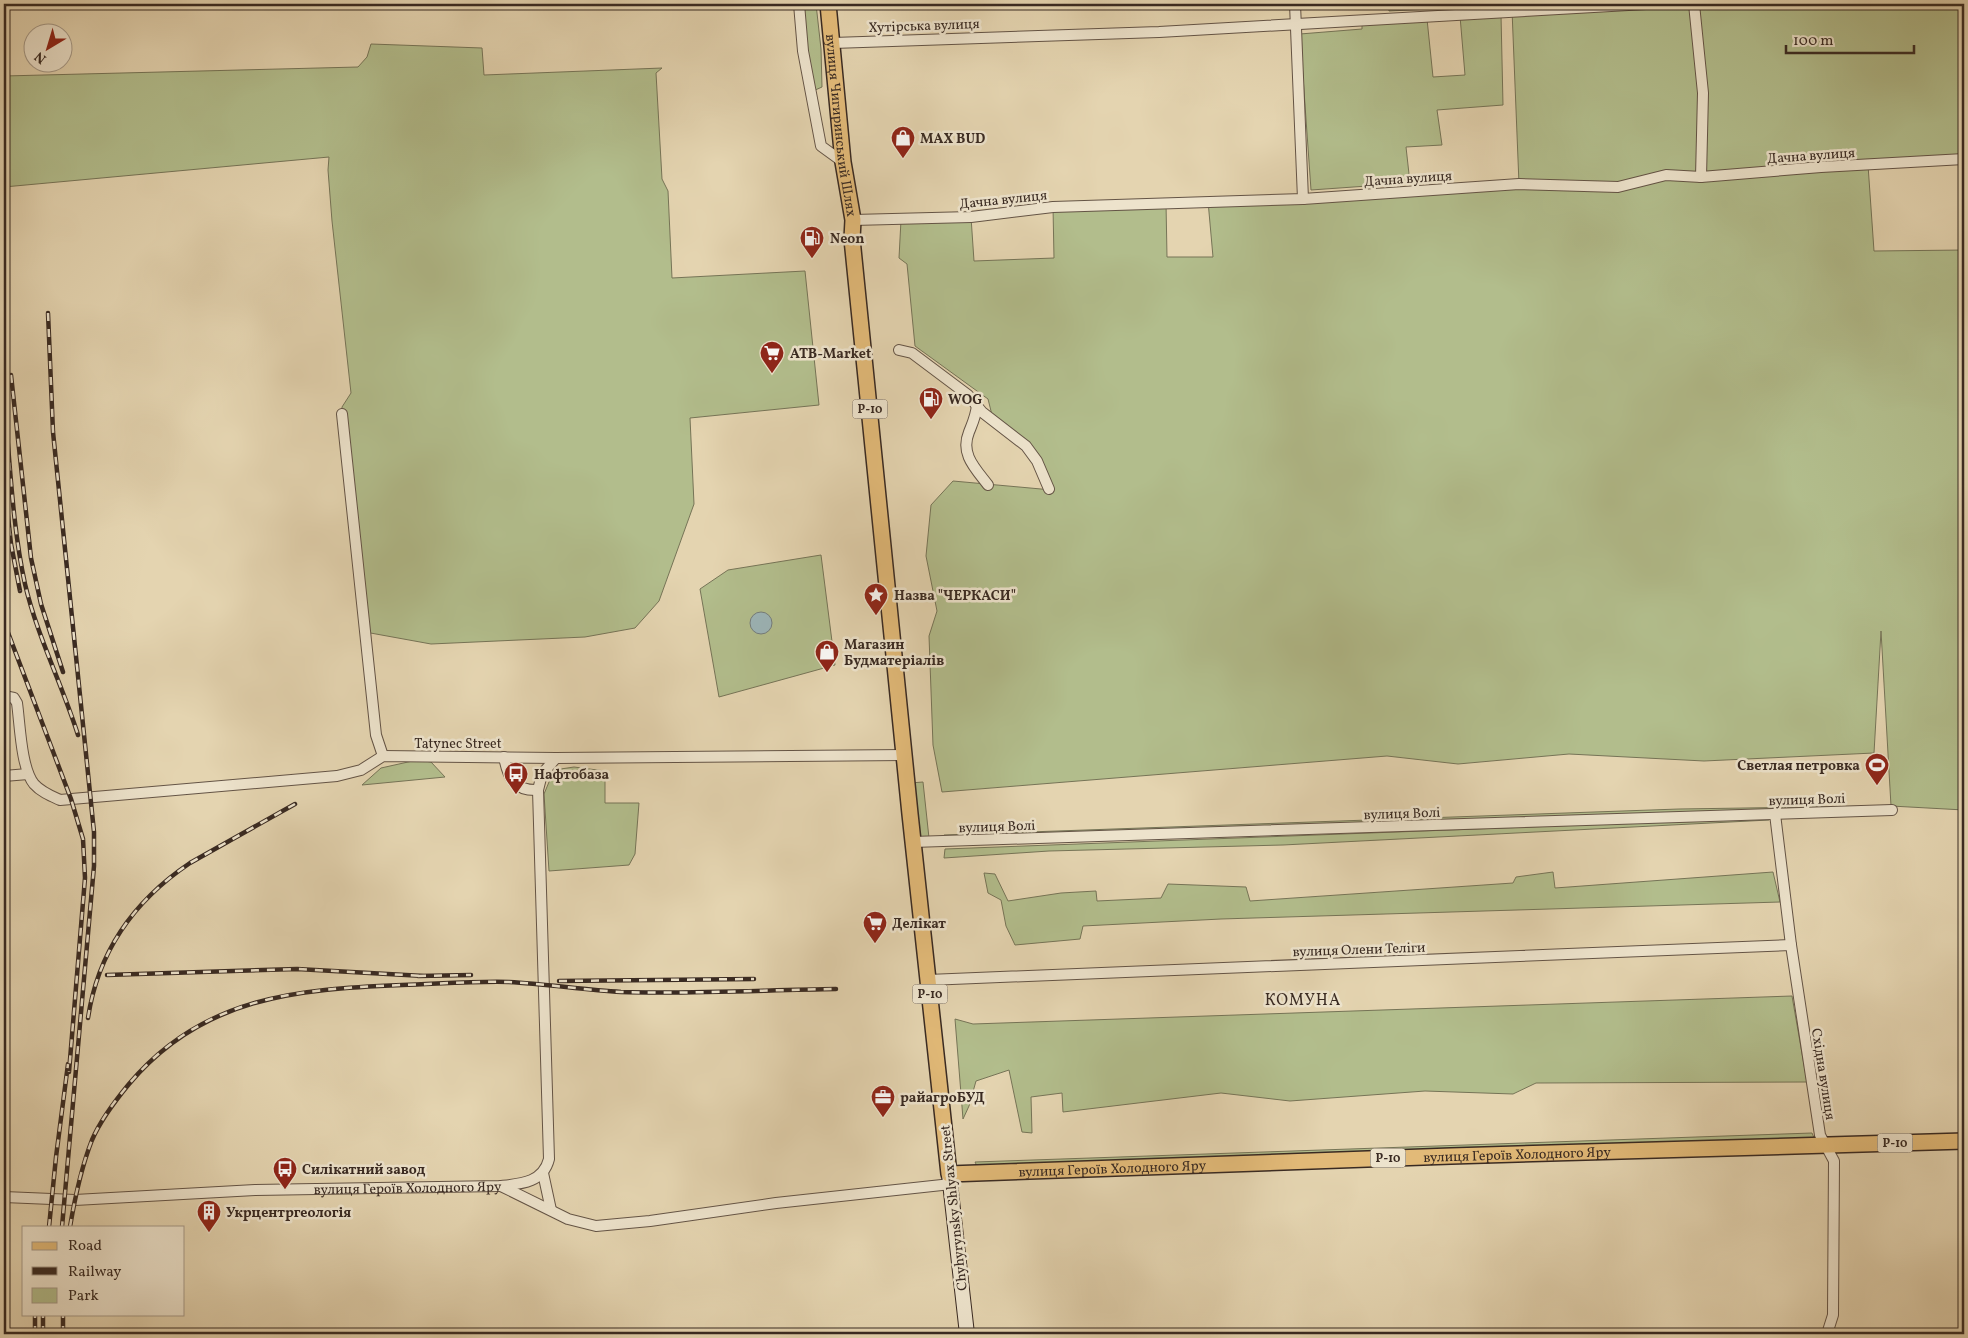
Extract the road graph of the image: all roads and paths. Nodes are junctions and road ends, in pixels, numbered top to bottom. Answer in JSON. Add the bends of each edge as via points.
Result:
{"nodes":[{"id":1,"x":799,"y":4,"type":"edge"},
{"id":2,"x":828,"y":4,"type":"edge"},
{"id":3,"x":1295,"y":4,"type":"edge"},
{"id":4,"x":1646,"y":4,"type":"edge"},
{"id":5,"x":1694,"y":4,"type":"edge"},
{"id":6,"x":1296,"y":24,"type":"junction"},
{"id":7,"x":833,"y":42,"type":"junction"},
{"id":8,"x":1964,"y":160,"type":"edge"},
{"id":9,"x":843,"y":162,"type":"junction"},
{"id":10,"x":1701,"y":177,"type":"junction"},
{"id":11,"x":1304,"y":199,"type":"junction"},
{"id":12,"x":853,"y":220,"type":"junction"},
{"id":13,"x":898,"y":350,"type":"dead end"},
{"id":14,"x":977,"y":405,"type":"junction"},
{"id":15,"x":342,"y":414,"type":"dead end"},
{"id":16,"x":988,"y":485,"type":"dead end"},
{"id":17,"x":1049,"y":489,"type":"dead end"},
{"id":18,"x":4,"y":696,"type":"edge"},
{"id":19,"x":905,"y":755,"type":"junction"},
{"id":20,"x":383,"y":756,"type":"junction"},
{"id":21,"x":504,"y":757,"type":"junction"},
{"id":22,"x":556,"y":758,"type":"junction"},
{"id":23,"x":28,"y":774,"type":"junction"},
{"id":24,"x":4,"y":776,"type":"edge"},
{"id":25,"x":538,"y":790,"type":"junction"},
{"id":26,"x":1892,"y":810,"type":"dead end"},
{"id":27,"x":1775,"y":814,"type":"junction"},
{"id":28,"x":913,"y":842,"type":"junction"},
{"id":29,"x":1791,"y":945,"type":"junction"},
{"id":30,"x":928,"y":980,"type":"junction"},
{"id":31,"x":1964,"y":1141,"type":"edge"},
{"id":32,"x":1827,"y":1144,"type":"junction"},
{"id":33,"x":543,"y":1172,"type":"junction"},
{"id":34,"x":950,"y":1179,"type":"junction"},
{"id":35,"x":500,"y":1186,"type":"junction"},
{"id":36,"x":4,"y":1197,"type":"edge"},
{"id":37,"x":551,"y":1210,"type":"junction"},
{"id":38,"x":967,"y":1334,"type":"edge"},
{"id":39,"x":1827,"y":1334,"type":"edge"}],
"edges":[{"from":1,"to":9,"type":"street","via":[[803,52],[821,146]]},
{"from":2,"to":7,"type":"main road","name":"вулиця Чигиринський Шлях","number":"Р-10"},
{"from":3,"to":6,"type":"street"},
{"from":4,"to":6,"type":"street","name":"Хутірська вулиця"},
{"from":5,"to":10,"type":"street","via":[[1702,92]]},
{"from":6,"to":7,"type":"street","name":"Хутірська вулиця","via":[[1159,32]]},
{"from":6,"to":11,"type":"street"},
{"from":7,"to":9,"type":"main road","name":"вулиця Чигиринський Шлях","number":"Р-10"},
{"from":8,"to":10,"type":"street","name":"Дачна вулиця"},
{"from":9,"to":12,"type":"main road","name":"вулиця Чигиринський Шлях","number":"Р-10"},
{"from":10,"to":11,"type":"street","name":"Дачна вулиця","via":[[1666,176],[1618,187],[1519,184]]},
{"from":11,"to":12,"type":"street","name":"Дачна вулиця","via":[[1053,207],[971,217]]},
{"from":12,"to":19,"type":"main road","name":"вулиця Чигиринський Шлях","number":"Р-10","via":[[852,239]]},
{"from":13,"to":14,"type":"street","via":[[912,353]]},
{"from":14,"to":16,"type":"street","via":[[976,419],[965,441],[965,451],[972,466]]},
{"from":14,"to":17,"type":"street","via":[[1026,446],[1037,461]]},
{"from":15,"to":20,"type":"street","via":[[376,735]]},
{"from":18,"to":23,"type":"street","via":[[14,698],[17,703]]},
{"from":19,"to":22,"type":"street","name":"Tatynec Street"},
{"from":19,"to":28,"type":"main road","name":"вулиця Чигиринський Шлях","number":"Р-10"},
{"from":20,"to":21,"type":"street","name":"Tatynec Street"},
{"from":20,"to":23,"type":"street","via":[[360,770],[337,776],[60,800],[43,792]]},
{"from":21,"to":22,"type":"street","name":"Tatynec Street"},
{"from":21,"to":25,"type":"street","via":[[506,771],[512,781],[530,790]]},
{"from":22,"to":25,"type":"street","via":[[542,774]]},
{"from":23,"to":24,"type":"street"},
{"from":25,"to":33,"type":"street","via":[[549,1159]]},
{"from":26,"to":27,"type":"street","name":"вулиця Волі"},
{"from":27,"to":28,"type":"street","name":"вулиця Волі"},
{"from":27,"to":29,"type":"street","name":"Східна вулиця"},
{"from":28,"to":30,"type":"main road","name":"Chyhyrynsky Shlyax Street","number":"Р-10"},
{"from":29,"to":30,"type":"street","name":"вулиця Олени Теліги"},
{"from":29,"to":32,"type":"street","name":"Східна вулиця","via":[[1820,1135]]},
{"from":30,"to":34,"type":"main road","name":"Chyhyrynsky Shlyax Street","number":"Р-10"},
{"from":31,"to":32,"type":"main road","name":"вулиця Героїв Холодного Яру","number":"Р-10"},
{"from":32,"to":34,"type":"main road","name":"вулиця Героїв Холодного Яру","number":"Р-10"},
{"from":32,"to":39,"type":"street","name":"Східна вулиця","via":[[1834,1161],[1833,1315]]},
{"from":33,"to":35,"type":"street","via":[[523,1184]]},
{"from":33,"to":37,"type":"street"},
{"from":34,"to":37,"type":"street","name":"вулиця Героїв Холодного Яру","via":[[601,1226],[580,1223]]},
{"from":34,"to":38,"type":"main road","name":"Chyhyrynsky Shlyax Street"},
{"from":35,"to":36,"type":"street","name":"вулиця Героїв Холодного Яру","via":[[255,1190],[75,1200]]},
{"from":35,"to":37,"type":"street","name":"вулиця Героїв Холодного Яру"}]}
